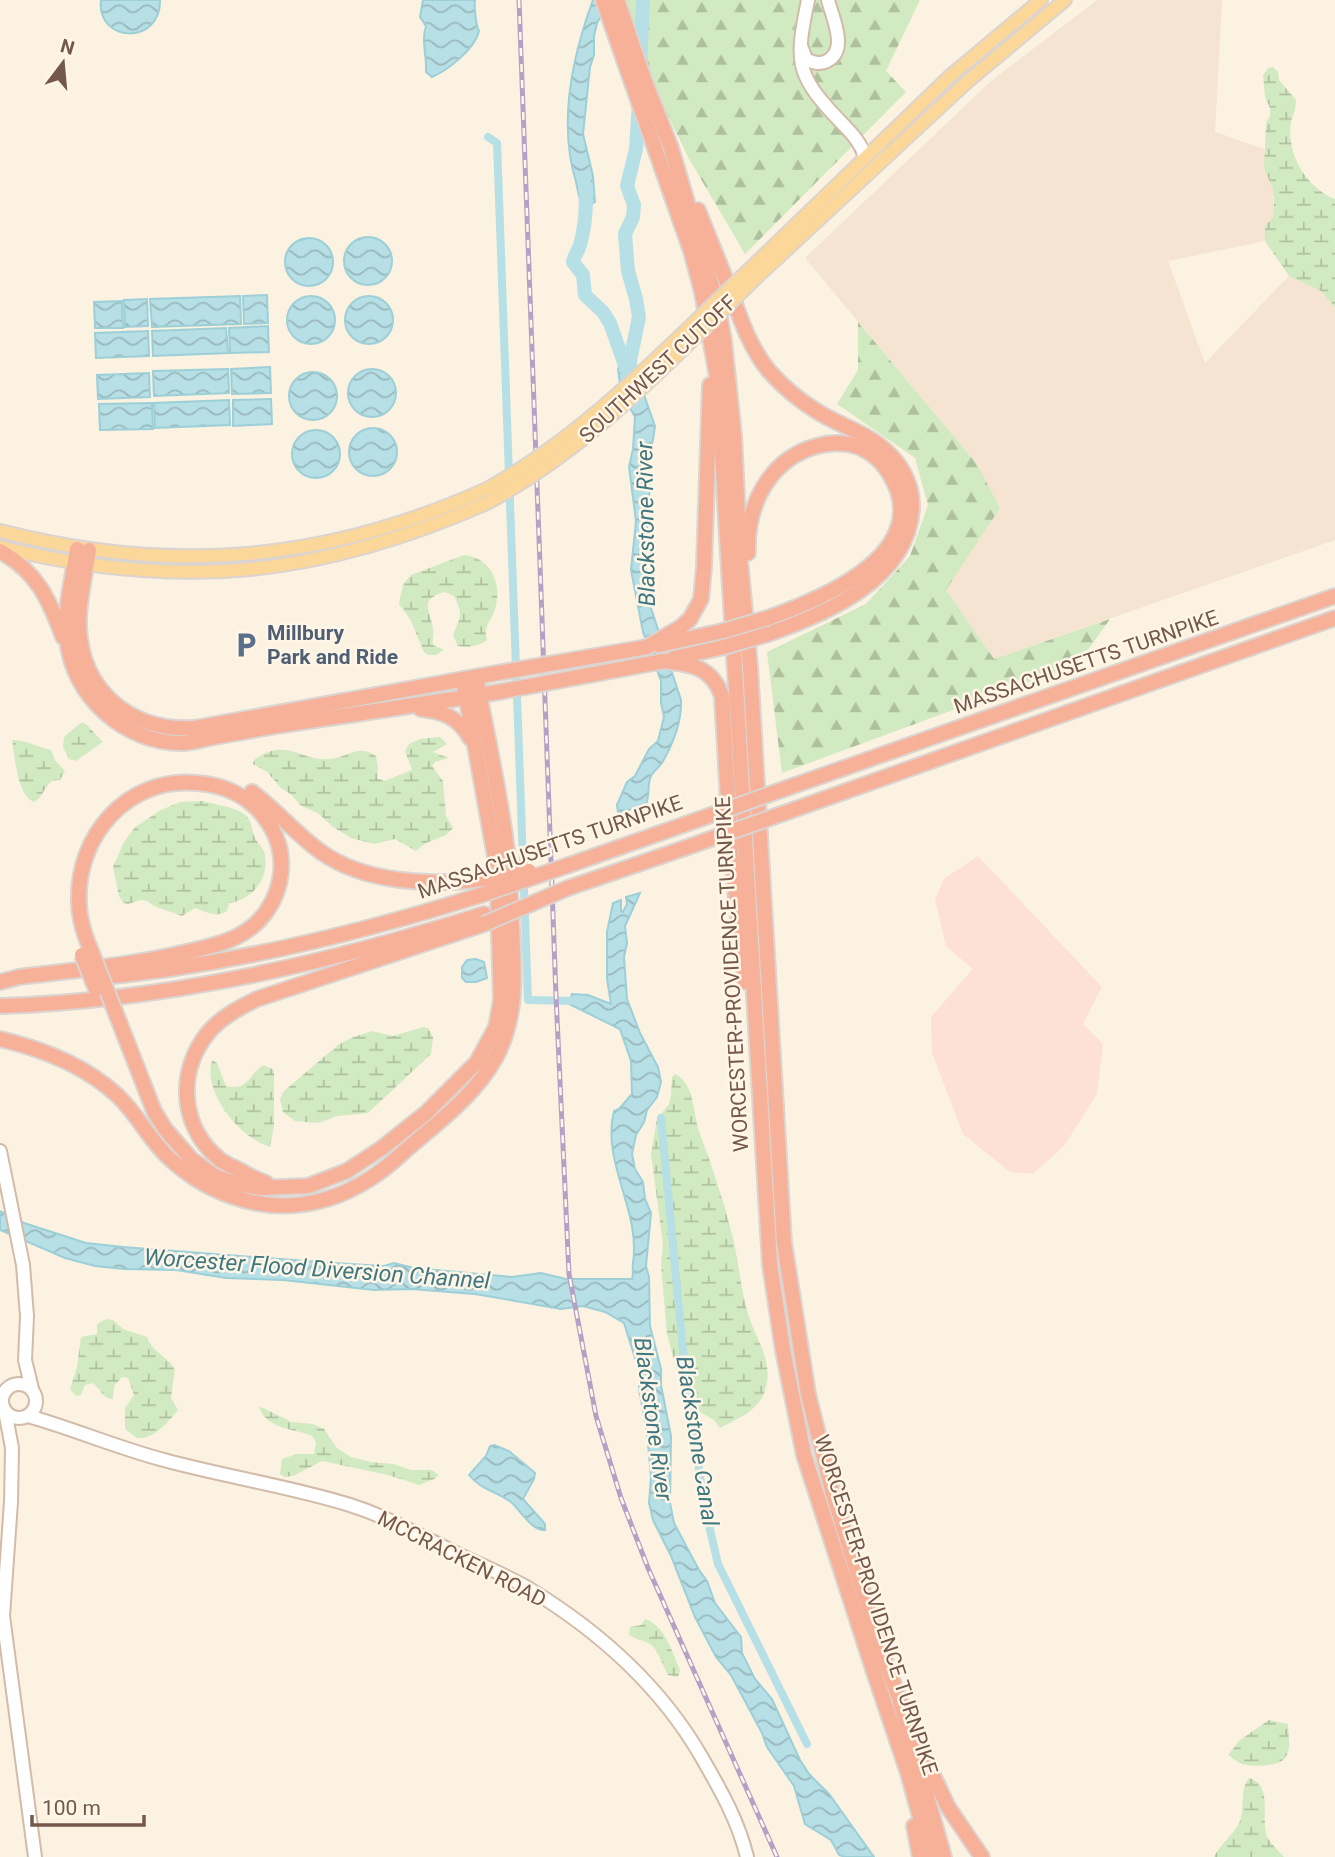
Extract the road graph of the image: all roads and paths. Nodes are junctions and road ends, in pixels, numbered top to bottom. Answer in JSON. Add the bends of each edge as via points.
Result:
{"nodes":[{"id":1,"x":603,"y":0,"type":"edge"},
{"id":2,"x":617,"y":0,"type":"edge"},
{"id":3,"x":808,"y":0,"type":"edge"},
{"id":4,"x":828,"y":0,"type":"edge"},
{"id":5,"x":1041,"y":0,"type":"edge"},
{"id":6,"x":1065,"y":0,"type":"edge"},
{"id":7,"x":801,"y":35,"type":"junction"},
{"id":8,"x":993,"y":39,"type":"junction"},
{"id":9,"x":1004,"y":50,"type":"junction"},
{"id":10,"x":636,"y":79,"type":"junction"},
{"id":11,"x":663,"y":149,"type":"junction"},
{"id":12,"x":865,"y":157,"type":"junction"},
{"id":13,"x":756,"y":270,"type":"junction"},
{"id":14,"x":714,"y":353,"type":"junction"},
{"id":15,"x":0,"y":531,"type":"edge"},
{"id":16,"x":0,"y":549,"type":"edge"},
{"id":17,"x":82,"y":557,"type":"junction"},
{"id":18,"x":1335,"y":596,"type":"edge"},
{"id":19,"x":1335,"y":618,"type":"edge"},
{"id":20,"x":672,"y":638,"type":"junction"},
{"id":21,"x":70,"y":655,"type":"junction"},
{"id":22,"x":679,"y":660,"type":"junction"},
{"id":23,"x":750,"y":667,"type":"junction"},
{"id":24,"x":470,"y":678,"type":"junction"},
{"id":25,"x":473,"y":696,"type":"junction"},
{"id":26,"x":406,"y":708,"type":"junction"},
{"id":27,"x":474,"y":745,"type":"junction"},
{"id":28,"x":569,"y":865,"type":"junction"},
{"id":29,"x":484,"y":919,"type":"junction"},
{"id":30,"x":87,"y":954,"type":"junction"},
{"id":31,"x":0,"y":984,"type":"edge"},
{"id":32,"x":0,"y":1006,"type":"edge"},
{"id":33,"x":111,"y":1011,"type":"junction"},
{"id":34,"x":0,"y":1039,"type":"edge"},
{"id":35,"x":761,"y":1137,"type":"junction"},
{"id":36,"x":0,"y":1151,"type":"edge"},
{"id":37,"x":184,"y":1169,"type":"junction"},
{"id":38,"x":295,"y":1187,"type":"junction"},
{"id":39,"x":25,"y":1360,"type":"junction"},
{"id":40,"x":13,"y":1385,"type":"junction"},
{"id":41,"x":34,"y":1394,"type":"junction"},
{"id":42,"x":5,"y":1411,"type":"junction"},
{"id":43,"x":27,"y":1416,"type":"junction"},
{"id":44,"x":59,"y":1424,"type":"junction"},
{"id":45,"x":8,"y":1454,"type":"edge"},
{"id":46,"x":874,"y":1672,"type":"junction"},
{"id":47,"x":899,"y":1698,"type":"junction"},
{"id":48,"x":35,"y":1857,"type":"edge"},
{"id":49,"x":747,"y":1857,"type":"edge"},
{"id":50,"x":920,"y":1857,"type":"edge"},
{"id":51,"x":931,"y":1857,"type":"edge"},
{"id":52,"x":944,"y":1857,"type":"edge"},
{"id":53,"x":982,"y":1857,"type":"edge"}],
"edges":[{"from":1,"to":10,"type":"highway"},
{"from":2,"to":10,"type":"highway"},
{"from":3,"to":7,"type":"street"},
{"from":4,"to":7,"type":"street","via":[[839,43],[836,53],[826,62],[811,61],[801,51]]},
{"from":5,"to":8,"type":"main road","name":"SOUTHWEST CUTOFF"},
{"from":6,"to":9,"type":"main road","name":"SOUTHWEST CUTOFF"},
{"from":7,"to":12,"type":"street","via":[[801,68],[810,87],[857,139]]},
{"from":8,"to":9,"type":"main road"},
{"from":8,"to":12,"type":"main road","name":"SOUTHWEST CUTOFF"},
{"from":9,"to":13,"type":"main road","name":"SOUTHWEST CUTOFF"},
{"from":10,"to":11,"type":"highway","name":"WORCESTER-PROVIDENCE TURNPIKE"},
{"from":11,"to":14,"type":"highway","name":"WORCESTER-PROVIDENCE TURNPIKE"},
{"from":11,"to":22,"type":"highway","bridge":true,"via":[[688,185],[761,360],[806,404],[879,445],[903,470],[911,494],[911,518],[900,551],[859,590],[817,615]]},
{"from":11,"to":23,"type":"highway","name":"WORCESTER-PROVIDENCE TURNPIKE","via":[[717,303],[724,341]]},
{"from":12,"to":13,"type":"main road","name":"SOUTHWEST CUTOFF"},
{"from":13,"to":17,"type":"main road","name":"SOUTHWEST CUTOFF","bridge":true,"via":[[588,437],[529,479],[388,542],[262,569],[159,573]]},
{"from":14,"to":20,"type":"highway","via":[[703,586],[696,609]]},
{"from":14,"to":35,"type":"highway","name":"WORCESTER-PROVIDENCE TURNPIKE"},
{"from":15,"to":17,"type":"main road","name":"SOUTHWEST CUTOFF"},
{"from":16,"to":17,"type":"main road","name":"SOUTHWEST CUTOFF"},
{"from":16,"to":21,"type":"highway","via":[[40,585]]},
{"from":17,"to":21,"type":"highway","via":[[67,617]]},
{"from":17,"to":24,"type":"highway","via":[[79,624],[85,663],[107,698],[153,725],[195,728]]},
{"from":18,"to":28,"type":"highway","name":"MASSACHUSETTS TURNPIKE","bridge":true},
{"from":19,"to":29,"type":"highway","name":"MASSACHUSETTS TURNPIKE","bridge":true},
{"from":20,"to":23,"type":"highway","bridge":true,"via":[[723,631],[768,618],[801,606],[839,587],[883,555],[896,531],[899,495],[884,465],[858,447],[840,443],[812,447],[784,462],[761,490],[748,541]]},
{"from":20,"to":24,"type":"highway","bridge":true,"via":[[647,647]]},
{"from":21,"to":26,"type":"highway","via":[[98,706],[134,733],[165,743]]},
{"from":22,"to":25,"type":"highway","bridge":true},
{"from":22,"to":35,"type":"highway","via":[[709,674],[724,705],[731,851],[753,1099]]},
{"from":23,"to":47,"type":"highway","name":"WORCESTER-PROVIDENCE TURNPIKE","via":[[772,1071],[791,1295],[821,1453]]},
{"from":24,"to":25,"type":"highway"},
{"from":25,"to":26,"type":"highway"},
{"from":25,"to":27,"type":"highway"},
{"from":25,"to":37,"type":"highway","via":[[506,841],[515,982],[510,1025],[491,1065],[440,1121],[379,1174],[346,1193],[303,1204],[255,1202],[207,1186]]},
{"from":26,"to":27,"type":"highway","via":[[449,716],[460,723]]},
{"from":27,"to":38,"type":"highway","via":[[497,868],[502,986],[496,1027],[477,1062],[418,1120],[347,1171]]},
{"from":28,"to":30,"type":"highway","bridge":true,"via":[[482,880],[439,882],[376,874],[322,853],[246,788],[211,776],[169,775],[120,795],[101,811],[83,837],[72,867],[71,917]]},
{"from":28,"to":31,"type":"highway","name":"MASSACHUSETTS TURNPIKE","bridge":true,"via":[[350,934],[266,953],[149,972]]},
{"from":29,"to":32,"type":"highway","name":"MASSACHUSETTS TURNPIKE","via":[[287,969],[126,996]]},
{"from":29,"to":38,"type":"highway","via":[[257,999],[229,1014],[209,1032],[187,1080],[193,1125],[219,1159],[260,1181]]},
{"from":30,"to":31,"type":"highway","via":[[79,905],[82,866],[100,827],[122,805],[148,789],[191,782],[237,793],[261,813],[277,837],[282,867],[270,906],[246,931],[217,944],[155,960],[19,977]]},
{"from":30,"to":33,"type":"highway","bridge":true},
{"from":33,"to":37,"type":"highway","via":[[149,1116]]},
{"from":33,"to":38,"type":"highway","via":[[155,1111],[191,1159],[216,1177],[237,1184]]},
{"from":34,"to":37,"type":"highway","via":[[48,1053],[97,1079]]},
{"from":35,"to":46,"type":"highway","name":"WORCESTER-PROVIDENCE TURNPIKE","via":[[770,1265],[795,1416],[815,1493]]},
{"from":36,"to":39,"type":"street","via":[[19,1243],[27,1313]]},
{"from":39,"to":40,"type":"street"},
{"from":39,"to":41,"type":"street"},
{"from":40,"to":41,"type":"street","via":[[23,1384]]},
{"from":40,"to":42,"type":"street","via":[[2,1396]]},
{"from":41,"to":43,"type":"street","via":[[35,1409]]},
{"from":41,"to":44,"type":"street","name":"MCCRACKEN ROAD"},
{"from":42,"to":43,"type":"street","via":[[14,1418]]},
{"from":42,"to":45,"type":"street"},
{"from":43,"to":44,"type":"street","name":"MCCRACKEN ROAD"},
{"from":43,"to":45,"type":"street"},
{"from":44,"to":49,"type":"street","name":"MCCRACKEN ROAD","via":[[116,1447],[359,1508],[404,1525],[526,1587],[610,1646],[644,1678],[688,1733],[727,1802]]},
{"from":45,"to":48,"type":"street","via":[[11,1502],[3,1616]]},
{"from":46,"to":50,"type":"highway"},
{"from":46,"to":51,"type":"highway","name":"WORCESTER-PROVIDENCE TURNPIKE"},
{"from":47,"to":52,"type":"highway","name":"WORCESTER-PROVIDENCE TURNPIKE"},
{"from":47,"to":53,"type":"highway","via":[[948,1807]]}]}
